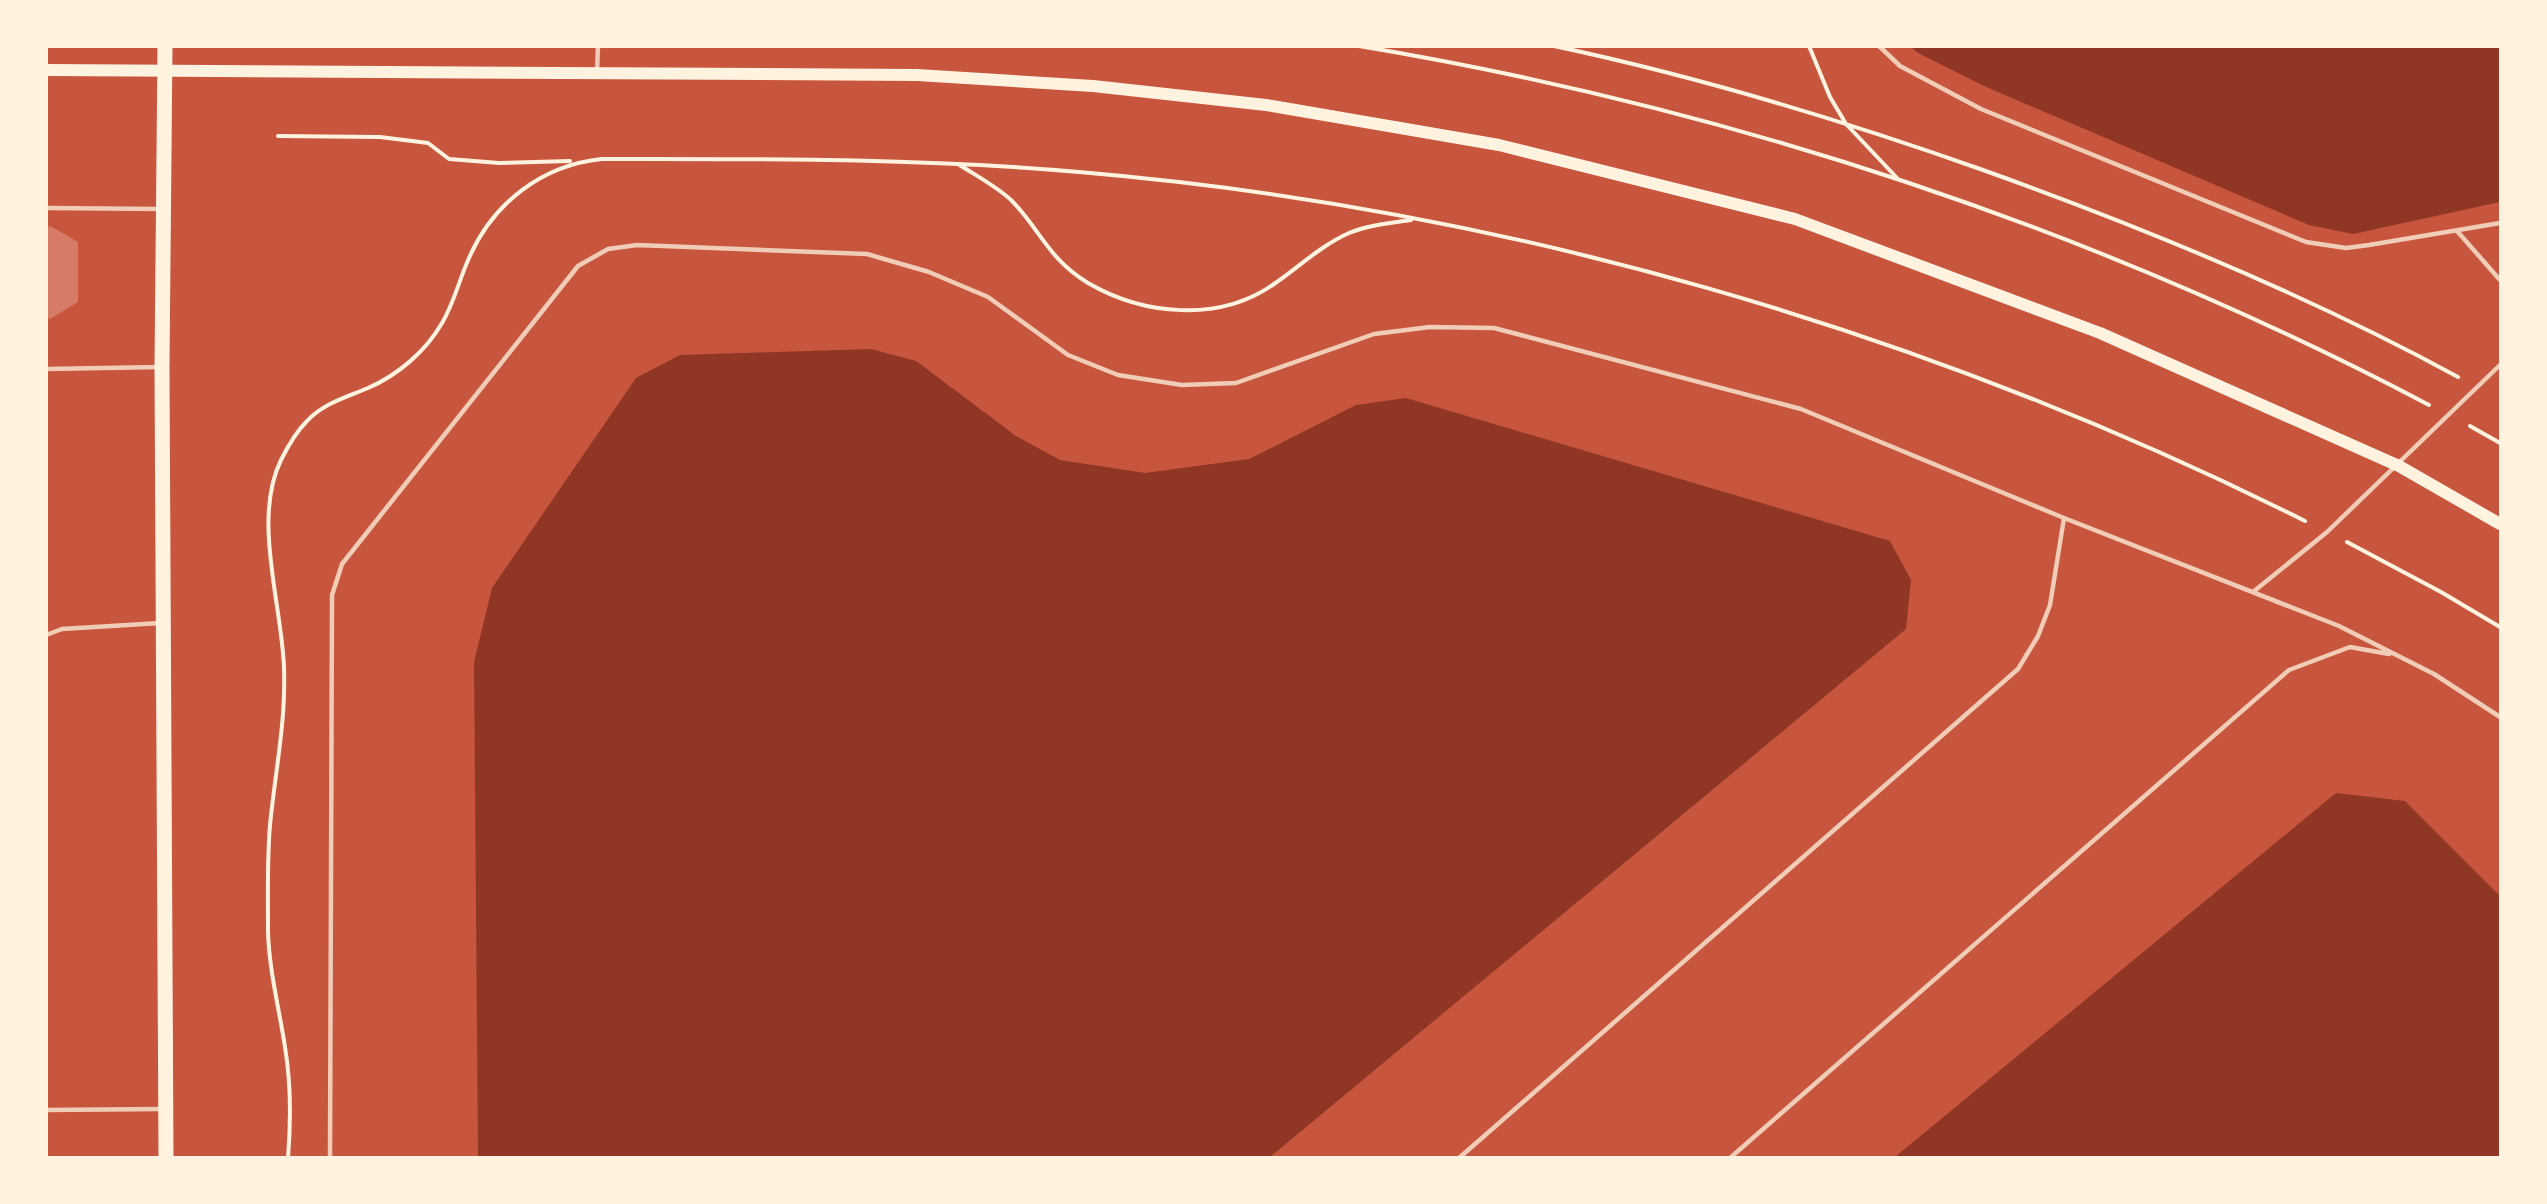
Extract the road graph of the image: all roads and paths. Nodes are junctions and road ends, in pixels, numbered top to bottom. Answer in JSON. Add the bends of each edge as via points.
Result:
{"nodes":[{"id":1,"x":165,"y":46,"type":"edge"},
{"id":2,"x":598,"y":46,"type":"edge"},
{"id":3,"x":1359,"y":46,"type":"edge"},
{"id":4,"x":1554,"y":46,"type":"edge"},
{"id":5,"x":1809,"y":46,"type":"edge"},
{"id":6,"x":1880,"y":46,"type":"edge"},
{"id":7,"x":46,"y":69,"type":"edge"},
{"id":8,"x":165,"y":70,"type":"junction"},
{"id":9,"x":597,"y":73,"type":"junction"},
{"id":10,"x":1846,"y":124,"type":"junction"},
{"id":11,"x":278,"y":136,"type":"dead end"},
{"id":12,"x":577,"y":161,"type":"junction"},
{"id":13,"x":957,"y":164,"type":"junction"},
{"id":14,"x":1899,"y":180,"type":"junction"},
{"id":15,"x":46,"y":208,"type":"edge"},
{"id":16,"x":163,"y":209,"type":"junction"},
{"id":17,"x":1416,"y":219,"type":"junction"},
{"id":18,"x":2500,"y":223,"type":"edge"},
{"id":19,"x":2457,"y":231,"type":"junction"},
{"id":20,"x":2500,"y":280,"type":"edge"},
{"id":21,"x":2500,"y":365,"type":"edge"},
{"id":22,"x":162,"y":367,"type":"junction"},
{"id":23,"x":46,"y":369,"type":"edge"},
{"id":24,"x":2478,"y":388,"type":"junction"},
{"id":25,"x":2450,"y":416,"type":"junction"},
{"id":26,"x":2500,"y":443,"type":"edge"},
{"id":27,"x":2398,"y":466,"type":"junction"},
{"id":28,"x":2064,"y":518,"type":"junction"},
{"id":29,"x":2499,"y":522,"type":"edge"},
{"id":30,"x":2327,"y":532,"type":"junction"},
{"id":31,"x":2253,"y":592,"type":"junction"},
{"id":32,"x":163,"y":623,"type":"junction"},
{"id":33,"x":2500,"y":627,"type":"edge"},
{"id":34,"x":46,"y":635,"type":"edge"},
{"id":35,"x":2395,"y":654,"type":"junction"},
{"id":36,"x":2500,"y":717,"type":"edge"},
{"id":37,"x":166,"y":1109,"type":"junction"},
{"id":38,"x":46,"y":1110,"type":"edge"},
{"id":39,"x":166,"y":1158,"type":"edge"},
{"id":40,"x":288,"y":1158,"type":"edge"},
{"id":41,"x":330,"y":1158,"type":"edge"},
{"id":42,"x":1459,"y":1158,"type":"edge"},
{"id":43,"x":1730,"y":1158,"type":"edge"}],
"edges":[{"from":1,"to":8,"type":"main road"},
{"from":2,"to":9,"type":"lane"},
{"from":3,"to":14,"type":"path","via":[[1587,91]]},
{"from":4,"to":10,"type":"path","via":[[1663,71]]},
{"from":5,"to":10,"type":"path"},
{"from":6,"to":19,"type":"lane","via":[[1900,66],[1981,109],[2306,242],[2346,248]]},
{"from":7,"to":8,"type":"main road"},
{"from":8,"to":9,"type":"main road"},
{"from":8,"to":16,"type":"main road"},
{"from":9,"to":27,"type":"main road","via":[[917,75],[1093,86],[1266,105],[1499,145],[1795,219],[2100,333]]},
{"from":10,"to":14,"type":"path"},
{"from":10,"to":24,"type":"path","via":[[2150,232],[2344,318]]},
{"from":11,"to":12,"type":"path","via":[[380,137],[428,143],[449,159],[499,163]]},
{"from":12,"to":13,"type":"path","via":[[801,159]]},
{"from":12,"to":40,"type":"path","via":[[553,169],[499,210],[483,230],[443,322],[428,344],[388,377],[326,406],[307,421],[284,455],[273,482],[270,547],[283,644],[285,695],[270,826],[268,930],[289,1081]]},
{"from":13,"to":17,"type":"path","via":[[1202,185]]},
{"from":13,"to":17,"type":"path","via":[[1010,199],[1064,266],[1110,294],[1161,310],[1235,303],[1273,285],[1308,256],[1351,232]]},
{"from":14,"to":25,"type":"path","via":[[2076,244],[2230,308]]},
{"from":15,"to":16,"type":"lane"},
{"from":16,"to":22,"type":"main road"},
{"from":17,"to":30,"type":"path","via":[[1652,272],[1866,336],[2105,429]]},
{"from":18,"to":19,"type":"lane"},
{"from":19,"to":20,"type":"lane"},
{"from":21,"to":24,"type":"lane"},
{"from":22,"to":23,"type":"lane"},
{"from":22,"to":32,"type":"main road"},
{"from":24,"to":25,"type":"lane"},
{"from":25,"to":26,"type":"path"},
{"from":25,"to":27,"type":"lane"},
{"from":27,"to":29,"type":"main road"},
{"from":27,"to":30,"type":"lane"},
{"from":28,"to":31,"type":"lane"},
{"from":28,"to":41,"type":"lane","via":[[1801,409],[1494,327],[1430,327],[1374,334],[1236,383],[1182,385],[1118,375],[1068,355],[988,297],[929,272],[867,254],[637,245],[608,249],[578,266],[342,564],[332,595]]},
{"from":28,"to":42,"type":"lane","via":[[2050,605],[2038,636],[2018,669]]},
{"from":30,"to":31,"type":"lane"},
{"from":30,"to":33,"type":"path"},
{"from":31,"to":35,"type":"lane","via":[[2339,626]]},
{"from":32,"to":34,"type":"lane","via":[[62,630]]},
{"from":32,"to":37,"type":"main road"},
{"from":35,"to":36,"type":"lane"},
{"from":35,"to":43,"type":"lane","via":[[2350,648],[2289,670]]},
{"from":37,"to":38,"type":"lane"},
{"from":37,"to":39,"type":"main road"}]}
